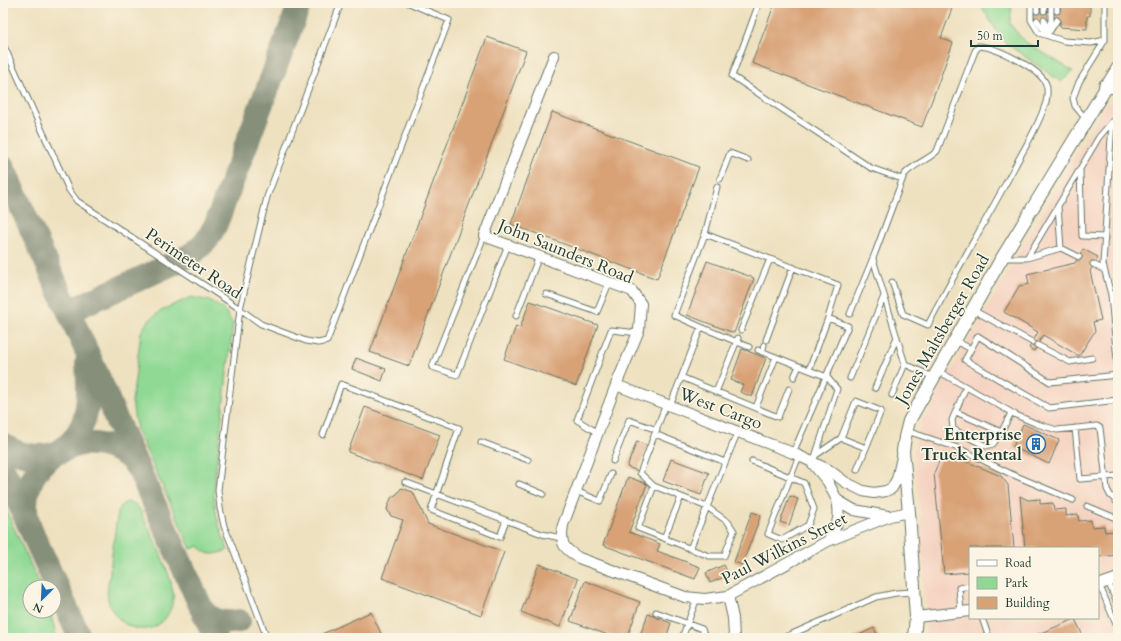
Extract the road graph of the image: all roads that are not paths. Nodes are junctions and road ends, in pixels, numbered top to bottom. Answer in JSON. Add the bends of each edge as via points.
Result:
{"nodes":[{"id":1,"x":341,"y":3,"type":"edge"},
{"id":2,"x":409,"y":3,"type":"edge"},
{"id":3,"x":759,"y":3,"type":"edge"},
{"id":4,"x":1031,"y":3,"type":"edge"},
{"id":5,"x":1036,"y":3,"type":"edge"},
{"id":6,"x":1044,"y":3,"type":"edge"},
{"id":7,"x":1051,"y":3,"type":"edge"},
{"id":8,"x":1057,"y":3,"type":"edge"},
{"id":9,"x":1105,"y":3,"type":"edge"},
{"id":10,"x":1037,"y":11,"type":"dead end"},
{"id":11,"x":1044,"y":11,"type":"dead end"},
{"id":12,"x":1057,"y":11,"type":"dead end"},
{"id":13,"x":1037,"y":20,"type":"dead end"},
{"id":14,"x":1044,"y":20,"type":"dead end"},
{"id":15,"x":1057,"y":20,"type":"dead end"},
{"id":16,"x":1047,"y":35,"type":"junction"},
{"id":17,"x":1104,"y":40,"type":"junction"},
{"id":18,"x":3,"y":44,"type":"edge"},
{"id":19,"x":554,"y":56,"type":"dead end"},
{"id":20,"x":1118,"y":68,"type":"edge"},
{"id":21,"x":1112,"y":86,"type":"edge"},
{"id":22,"x":1086,"y":119,"type":"junction"},
{"id":23,"x":748,"y":160,"type":"dead end"},
{"id":24,"x":1080,"y":170,"type":"junction"},
{"id":25,"x":720,"y":179,"type":"dead end"},
{"id":26,"x":902,"y":179,"type":"junction"},
{"id":27,"x":717,"y":186,"type":"dead end"},
{"id":28,"x":1058,"y":206,"type":"junction"},
{"id":29,"x":705,"y":234,"type":"junction"},
{"id":30,"x":484,"y":236,"type":"junction"},
{"id":31,"x":1105,"y":237,"type":"junction"},
{"id":32,"x":508,"y":245,"type":"junction"},
{"id":33,"x":1061,"y":248,"type":"junction"},
{"id":34,"x":539,"y":256,"type":"junction"},
{"id":35,"x":1079,"y":257,"type":"dead end"},
{"id":36,"x":1002,"y":258,"type":"junction"},
{"id":37,"x":1027,"y":258,"type":"junction"},
{"id":38,"x":770,"y":259,"type":"junction"},
{"id":39,"x":873,"y":259,"type":"junction"},
{"id":40,"x":1093,"y":264,"type":"dead end"},
{"id":41,"x":793,"y":267,"type":"junction"},
{"id":42,"x":1104,"y":270,"type":"junction"},
{"id":43,"x":609,"y":282,"type":"junction"},
{"id":44,"x":892,"y":282,"type":"dead end"},
{"id":45,"x":546,"y":294,"type":"dead end"},
{"id":46,"x":1111,"y":295,"type":"junction"},
{"id":47,"x":1118,"y":295,"type":"edge"},
{"id":48,"x":884,"y":296,"type":"junction"},
{"id":49,"x":240,"y":309,"type":"junction"},
{"id":50,"x":972,"y":310,"type":"junction"},
{"id":51,"x":850,"y":314,"type":"dead end"},
{"id":52,"x":516,"y":316,"type":"dead end"},
{"id":53,"x":828,"y":318,"type":"junction"},
{"id":54,"x":701,"y":327,"type":"junction"},
{"id":55,"x":741,"y":330,"type":"dead end"},
{"id":56,"x":638,"y":333,"type":"junction"},
{"id":57,"x":897,"y":337,"type":"junction"},
{"id":58,"x":738,"y":340,"type":"junction"},
{"id":59,"x":955,"y":340,"type":"junction"},
{"id":60,"x":749,"y":347,"type":"dead end"},
{"id":61,"x":971,"y":348,"type":"junction"},
{"id":62,"x":776,"y":357,"type":"junction"},
{"id":63,"x":1092,"y":358,"type":"dead end"},
{"id":64,"x":905,"y":364,"type":"junction"},
{"id":65,"x":798,"y":366,"type":"junction"},
{"id":66,"x":809,"y":370,"type":"junction"},
{"id":67,"x":1118,"y":370,"type":"edge"},
{"id":68,"x":935,"y":374,"type":"junction"},
{"id":69,"x":1118,"y":375,"type":"edge"},
{"id":70,"x":681,"y":377,"type":"junction"},
{"id":71,"x":794,"y":377,"type":"dead end"},
{"id":72,"x":827,"y":377,"type":"junction"},
{"id":73,"x":850,"y":378,"type":"dead end"},
{"id":74,"x":616,"y":385,"type":"junction"},
{"id":75,"x":966,"y":387,"type":"junction"},
{"id":76,"x":875,"y":388,"type":"dead end"},
{"id":77,"x":789,"y":389,"type":"dead end"},
{"id":78,"x":716,"y":392,"type":"junction"},
{"id":79,"x":892,"y":395,"type":"dead end"},
{"id":80,"x":1118,"y":400,"type":"edge"},
{"id":81,"x":668,"y":405,"type":"junction"},
{"id":82,"x":756,"y":407,"type":"junction"},
{"id":83,"x":956,"y":412,"type":"junction"},
{"id":84,"x":1011,"y":413,"type":"junction"},
{"id":85,"x":1075,"y":428,"type":"junction"},
{"id":86,"x":906,"y":430,"type":"junction"},
{"id":87,"x":738,"y":431,"type":"junction"},
{"id":88,"x":656,"y":432,"type":"junction"},
{"id":89,"x":1001,"y":432,"type":"junction"},
{"id":90,"x":598,"y":433,"type":"junction"},
{"id":91,"x":323,"y":435,"type":"dead end"},
{"id":92,"x":841,"y":438,"type":"junction"},
{"id":93,"x":481,"y":442,"type":"dead end"},
{"id":94,"x":866,"y":448,"type":"junction"},
{"id":95,"x":903,"y":451,"type":"junction"},
{"id":96,"x":796,"y":454,"type":"junction"},
{"id":97,"x":814,"y":459,"type":"junction"},
{"id":98,"x":528,"y":460,"type":"dead end"},
{"id":99,"x":613,"y":461,"type":"dead end"},
{"id":100,"x":752,"y":461,"type":"dead end"},
{"id":101,"x":726,"y":462,"type":"junction"},
{"id":102,"x":857,"y":470,"type":"dead end"},
{"id":103,"x":611,"y":474,"type":"dead end"},
{"id":104,"x":1118,"y":476,"type":"edge"},
{"id":105,"x":790,"y":477,"type":"junction"},
{"id":106,"x":1106,"y":477,"type":"junction"},
{"id":107,"x":405,"y":482,"type":"dead end"},
{"id":108,"x":519,"y":484,"type":"dead end"},
{"id":109,"x":654,"y":486,"type":"junction"},
{"id":110,"x":576,"y":491,"type":"junction"},
{"id":111,"x":436,"y":494,"type":"junction"},
{"id":112,"x":543,"y":494,"type":"dead end"},
{"id":113,"x":681,"y":497,"type":"junction"},
{"id":114,"x":837,"y":500,"type":"junction"},
{"id":115,"x":1073,"y":500,"type":"dead end"},
{"id":116,"x":1118,"y":503,"type":"edge"},
{"id":117,"x":1087,"y":506,"type":"dead end"},
{"id":118,"x":707,"y":507,"type":"junction"},
{"id":119,"x":909,"y":512,"type":"junction"},
{"id":120,"x":890,"y":516,"type":"junction"},
{"id":121,"x":1118,"y":519,"type":"edge"},
{"id":122,"x":506,"y":520,"type":"junction"},
{"id":123,"x":664,"y":538,"type":"junction"},
{"id":124,"x":828,"y":541,"type":"junction"},
{"id":125,"x":562,"y":542,"type":"junction"},
{"id":126,"x":690,"y":549,"type":"junction"},
{"id":127,"x":1104,"y":582,"type":"edge"},
{"id":128,"x":969,"y":586,"type":"edge"},
{"id":129,"x":914,"y":592,"type":"junction"},
{"id":130,"x":728,"y":596,"type":"junction"},
{"id":131,"x":697,"y":598,"type":"junction"},
{"id":132,"x":1118,"y":606,"type":"edge"},
{"id":133,"x":656,"y":612,"type":"dead end"},
{"id":134,"x":965,"y":612,"type":"edge"},
{"id":135,"x":916,"y":617,"type":"junction"},
{"id":136,"x":982,"y":619,"type":"edge"},
{"id":137,"x":687,"y":624,"type":"junction"},
{"id":138,"x":1118,"y":629,"type":"edge"},
{"id":139,"x":987,"y":637,"type":"edge"},
{"id":140,"x":267,"y":638,"type":"edge"},
{"id":141,"x":682,"y":638,"type":"edge"},
{"id":142,"x":705,"y":638,"type":"edge"},
{"id":143,"x":734,"y":638,"type":"edge"},
{"id":144,"x":783,"y":638,"type":"edge"},
{"id":145,"x":914,"y":638,"type":"edge"}],
"edges":[{"from":1,"to":49,"type":"lane","via":[[267,197]]},
{"from":2,"to":49,"type":"lane","via":[[449,20],[327,341],[306,341],[261,324]]},
{"from":3,"to":26,"type":"lane","via":[[732,76],[871,168]]},
{"from":4,"to":16,"type":"lane","via":[[1031,20],[1039,33]]},
{"from":5,"to":10,"type":"lane"},
{"from":6,"to":11,"type":"lane"},
{"from":7,"to":16,"type":"lane","via":[[1052,20]]},
{"from":8,"to":12,"type":"lane"},
{"from":9,"to":17,"type":"lane"},
{"from":13,"to":16,"type":"lane"},
{"from":14,"to":16,"type":"lane"},
{"from":15,"to":16,"type":"lane"},
{"from":16,"to":17,"type":"lane","via":[[1064,41],[1091,43]]},
{"from":17,"to":22,"type":"lane","via":[[1079,82],[1073,98],[1075,106]]},
{"from":18,"to":49,"type":"lane","name":"Perimeter Road","via":[[69,190],[77,201]]},
{"from":19,"to":30,"type":"street","name":"John Saunders Road"},
{"from":20,"to":21,"type":"street","name":"Jones Maltsberger Road"},
{"from":21,"to":22,"type":"street","name":"Jones Maltsberger Road"},
{"from":22,"to":36,"type":"street","name":"Jones Maltsberger Road"},
{"from":23,"to":25,"type":"lane","via":[[730,153]]},
{"from":24,"to":28,"type":"lane"},
{"from":24,"to":31,"type":"lane","via":[[1082,236]]},
{"from":24,"to":31,"type":"lane","via":[[1099,137],[1112,122]]},
{"from":26,"to":39,"type":"lane"},
{"from":26,"to":44,"type":"lane","via":[[910,169],[937,151],[979,46],[1004,53],[1036,71],[1046,84],[1046,104],[1035,130],[928,326],[902,314]]},
{"from":27,"to":29,"type":"lane"},
{"from":28,"to":33,"type":"lane"},
{"from":28,"to":37,"type":"lane"},
{"from":29,"to":38,"type":"lane"},
{"from":29,"to":54,"type":"lane","via":[[674,315]]},
{"from":30,"to":32,"type":"street","name":"John Saunders Road"},
{"from":30,"to":32,"type":"lane","via":[[432,367],[457,375]]},
{"from":31,"to":42,"type":"lane"},
{"from":32,"to":34,"type":"street","name":"John Saunders Road"},
{"from":33,"to":35,"type":"lane"},
{"from":33,"to":37,"type":"lane"},
{"from":34,"to":43,"type":"street","name":"John Saunders Road"},
{"from":34,"to":52,"type":"lane"},
{"from":36,"to":37,"type":"lane"},
{"from":36,"to":50,"type":"street","name":"Jones Maltsberger Road"},
{"from":38,"to":41,"type":"lane"},
{"from":38,"to":55,"type":"lane"},
{"from":39,"to":48,"type":"lane"},
{"from":39,"to":51,"type":"lane"},
{"from":40,"to":42,"type":"lane"},
{"from":41,"to":53,"type":"lane","via":[[838,285]]},
{"from":41,"to":62,"type":"lane","via":[[760,351]]},
{"from":42,"to":46,"type":"lane"},
{"from":43,"to":45,"type":"lane","via":[[597,312]]},
{"from":43,"to":56,"type":"street","name":"John Saunders Road","via":[[632,291],[641,304]]},
{"from":46,"to":47,"type":"lane"},
{"from":46,"to":67,"type":"lane"},
{"from":48,"to":57,"type":"lane"},
{"from":48,"to":73,"type":"lane"},
{"from":49,"to":140,"type":"lane","name":"Perimeter Road","via":[[218,490],[224,526]]},
{"from":50,"to":59,"type":"street","name":"Jones Maltsberger Road"},
{"from":50,"to":63,"type":"lane","via":[[1070,362]]},
{"from":53,"to":66,"type":"lane"},
{"from":53,"to":72,"type":"lane","via":[[848,326]]},
{"from":54,"to":58,"type":"lane"},
{"from":54,"to":70,"type":"lane"},
{"from":56,"to":74,"type":"street","name":"John Saunders Road"},
{"from":56,"to":90,"type":"lane","via":[[611,330],[577,420]]},
{"from":57,"to":64,"type":"lane"},
{"from":57,"to":76,"type":"lane"},
{"from":58,"to":60,"type":"lane"},
{"from":58,"to":78,"type":"lane"},
{"from":59,"to":61,"type":"lane"},
{"from":59,"to":68,"type":"street","name":"Jones Maltsberger Road"},
{"from":61,"to":69,"type":"lane","via":[[978,336],[1050,382]]},
{"from":61,"to":80,"type":"lane","via":[[965,360],[1049,408]]},
{"from":62,"to":65,"type":"lane"},
{"from":62,"to":82,"type":"lane"},
{"from":64,"to":68,"type":"lane"},
{"from":64,"to":79,"type":"lane"},
{"from":65,"to":66,"type":"lane"},
{"from":65,"to":71,"type":"lane"},
{"from":66,"to":72,"type":"lane"},
{"from":68,"to":75,"type":"lane"},
{"from":68,"to":86,"type":"street","name":"Jones Maltsberger Road"},
{"from":70,"to":78,"type":"lane"},
{"from":70,"to":81,"type":"lane"},
{"from":72,"to":96,"type":"lane"},
{"from":72,"to":97,"type":"lane","via":[[837,389]]},
{"from":74,"to":81,"type":"street","name":"West Cargo"},
{"from":74,"to":90,"type":"street","name":"John Saunders Road"},
{"from":75,"to":83,"type":"lane"},
{"from":75,"to":84,"type":"lane"},
{"from":77,"to":82,"type":"lane","via":[[778,416]]},
{"from":78,"to":82,"type":"lane"},
{"from":81,"to":87,"type":"street","name":"West Cargo"},
{"from":81,"to":88,"type":"lane"},
{"from":83,"to":89,"type":"lane"},
{"from":83,"to":89,"type":"lane","via":[[952,420],[953,429],[986,446],[993,444]]},
{"from":84,"to":85,"type":"lane","via":[[1058,430]]},
{"from":84,"to":89,"type":"lane"},
{"from":85,"to":106,"type":"lane","via":[[1100,428]]},
{"from":85,"to":106,"type":"lane","via":[[1080,479]]},
{"from":86,"to":95,"type":"street","name":"Jones Maltsberger Road"},
{"from":86,"to":115,"type":"lane","via":[[958,448]]},
{"from":87,"to":96,"type":"street","name":"West Cargo"},
{"from":87,"to":101,"type":"lane"},
{"from":88,"to":99,"type":"lane","via":[[629,420]]},
{"from":88,"to":101,"type":"lane"},
{"from":88,"to":109,"type":"lane","via":[[640,474]]},
{"from":90,"to":110,"type":"street","name":"John Saunders Road"},
{"from":91,"to":111,"type":"lane","via":[[341,384],[459,428]]},
{"from":92,"to":94,"type":"lane"},
{"from":92,"to":94,"type":"lane","via":[[856,401],[881,411]]},
{"from":92,"to":97,"type":"lane"},
{"from":93,"to":98,"type":"lane"},
{"from":94,"to":102,"type":"lane"},
{"from":95,"to":97,"type":"street","name":"West Cargo","via":[[897,479],[892,488],[874,493],[854,487]]},
{"from":95,"to":119,"type":"street","name":"Jones Maltsberger Road"},
{"from":96,"to":97,"type":"street","name":"West Cargo"},
{"from":96,"to":105,"type":"lane"},
{"from":97,"to":114,"type":"street","name":"West Cargo"},
{"from":100,"to":105,"type":"lane"},
{"from":101,"to":118,"type":"lane"},
{"from":103,"to":110,"type":"lane","via":[[600,501]]},
{"from":104,"to":106,"type":"lane"},
{"from":105,"to":105,"type":"lane","via":[[768,534],[782,540],[808,525],[814,509],[804,483]]},
{"from":106,"to":116,"type":"lane","via":[[1107,489]]},
{"from":107,"to":111,"type":"lane"},
{"from":108,"to":112,"type":"lane"},
{"from":109,"to":113,"type":"lane"},
{"from":109,"to":123,"type":"lane","via":[[638,528]]},
{"from":110,"to":125,"type":"street","name":"John Saunders Road","via":[[563,525]]},
{"from":111,"to":122,"type":"lane"},
{"from":111,"to":122,"type":"lane","via":[[431,510],[493,534],[500,536]]},
{"from":113,"to":118,"type":"lane"},
{"from":113,"to":123,"type":"lane"},
{"from":114,"to":120,"type":"street","via":[[854,510]]},
{"from":114,"to":124,"type":"street","name":"West Cargo","via":[[838,520]]},
{"from":117,"to":121,"type":"lane"},
{"from":118,"to":126,"type":"lane"},
{"from":118,"to":126,"type":"lane","via":[[728,522],[734,531],[724,556],[709,556]]},
{"from":119,"to":120,"type":"street","name":"Paul Wilkins Street"},
{"from":119,"to":129,"type":"street","name":"Jones Maltsberger Road"},
{"from":120,"to":124,"type":"street","name":"Paul Wilkins Street"},
{"from":122,"to":125,"type":"lane"},
{"from":123,"to":126,"type":"lane"},
{"from":124,"to":130,"type":"street","name":"Paul Wilkins Street"},
{"from":125,"to":131,"type":"street","name":"Paul Wilkins Street","via":[[566,550],[579,558],[685,597]]},
{"from":127,"to":132,"type":"lane"},
{"from":127,"to":138,"type":"lane"},
{"from":128,"to":134,"type":"lane","via":[[959,588]]},
{"from":129,"to":135,"type":"street","name":"Jones Maltsberger Road"},
{"from":129,"to":144,"type":"lane","via":[[876,597]]},
{"from":130,"to":131,"type":"street","name":"Paul Wilkins Street"},
{"from":130,"to":143,"type":"street"},
{"from":131,"to":137,"type":"lane"},
{"from":133,"to":137,"type":"lane"},
{"from":134,"to":135,"type":"street"},
{"from":135,"to":145,"type":"street","name":"Jones Maltsberger Road"},
{"from":136,"to":139,"type":"lane"},
{"from":137,"to":141,"type":"lane"},
{"from":137,"to":142,"type":"lane","via":[[702,629]]}]}
